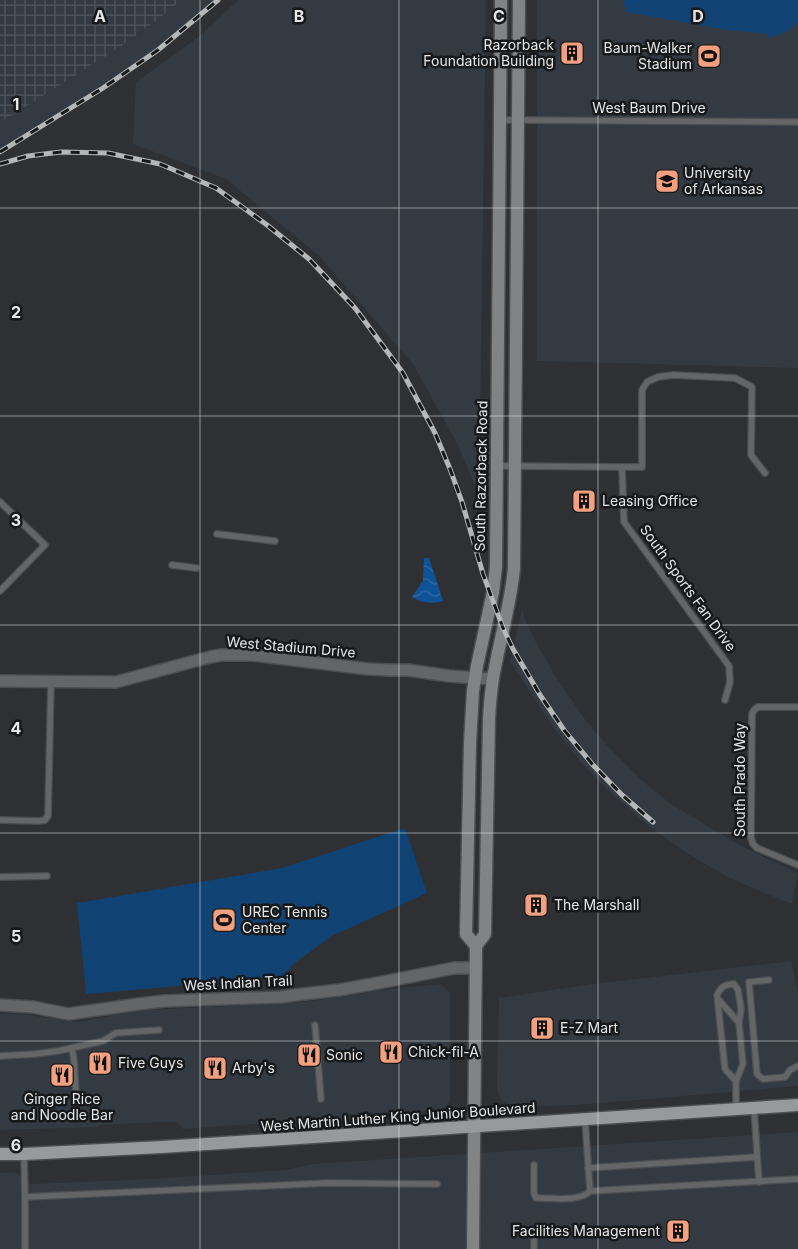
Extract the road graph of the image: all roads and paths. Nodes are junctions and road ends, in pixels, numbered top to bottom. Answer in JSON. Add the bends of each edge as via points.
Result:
{"nodes":[{"id":1,"x":500,"y":0,"type":"edge"},
{"id":2,"x":519,"y":0,"type":"edge"},
{"id":3,"x":500,"y":120,"type":"junction"},
{"id":4,"x":518,"y":120,"type":"junction"},
{"id":5,"x":798,"y":122,"type":"edge"},
{"id":6,"x":497,"y":466,"type":"junction"},
{"id":7,"x":516,"y":466,"type":"junction"},
{"id":8,"x":622,"y":467,"type":"junction"},
{"id":9,"x":765,"y":473,"type":"dead end"},
{"id":10,"x":0,"y":502,"type":"edge"},
{"id":11,"x":217,"y":534,"type":"dead end"},
{"id":12,"x":275,"y":541,"type":"dead end"},
{"id":13,"x":172,"y":565,"type":"dead end"},
{"id":14,"x":196,"y":568,"type":"dead end"},
{"id":15,"x":0,"y":591,"type":"edge"},
{"id":16,"x":475,"y":678,"type":"junction"},
{"id":17,"x":493,"y":680,"type":"junction"},
{"id":18,"x":0,"y":681,"type":"edge"},
{"id":19,"x":51,"y":682,"type":"junction"},
{"id":20,"x":725,"y":700,"type":"dead end"},
{"id":21,"x":798,"y":707,"type":"edge"},
{"id":22,"x":0,"y":820,"type":"edge"},
{"id":23,"x":798,"y":866,"type":"edge"},
{"id":24,"x":0,"y":876,"type":"edge"},
{"id":25,"x":47,"y":876,"type":"dead end"},
{"id":26,"x":476,"y":946,"type":"junction"},
{"id":27,"x":476,"y":968,"type":"junction"},
{"id":28,"x":769,"y":980,"type":"dead end"},
{"id":29,"x":719,"y":1000,"type":"junction"},
{"id":30,"x":0,"y":1002,"type":"edge"},
{"id":31,"x":739,"y":1024,"type":"junction"},
{"id":32,"x":315,"y":1025,"type":"dead end"},
{"id":33,"x":159,"y":1030,"type":"dead end"},
{"id":34,"x":72,"y":1048,"type":"junction"},
{"id":35,"x":0,"y":1056,"type":"edge"},
{"id":36,"x":798,"y":1066,"type":"edge"},
{"id":37,"x":736,"y":1081,"type":"junction"},
{"id":38,"x":76,"y":1093,"type":"dead end"},
{"id":39,"x":321,"y":1099,"type":"dead end"},
{"id":40,"x":798,"y":1105,"type":"edge"},
{"id":41,"x":754,"y":1108,"type":"junction"},
{"id":42,"x":736,"y":1110,"type":"junction"},
{"id":43,"x":585,"y":1120,"type":"junction"},
{"id":44,"x":474,"y":1127,"type":"junction"},
{"id":45,"x":0,"y":1154,"type":"edge"},
{"id":46,"x":24,"y":1154,"type":"junction"},
{"id":47,"x":758,"y":1157,"type":"junction"},
{"id":48,"x":534,"y":1165,"type":"dead end"},
{"id":49,"x":588,"y":1168,"type":"junction"},
{"id":50,"x":798,"y":1179,"type":"edge"},
{"id":51,"x":759,"y":1182,"type":"junction"},
{"id":52,"x":437,"y":1184,"type":"dead end"},
{"id":53,"x":590,"y":1191,"type":"junction"},
{"id":54,"x":26,"y":1197,"type":"junction"},
{"id":55,"x":534,"y":1230,"type":"dead end"},
{"id":56,"x":25,"y":1249,"type":"edge"},
{"id":57,"x":473,"y":1249,"type":"edge"},
{"id":58,"x":534,"y":1249,"type":"edge"}],
"edges":[{"from":1,"to":3,"type":"main road","name":"South Razorback Road"},
{"from":2,"to":4,"type":"main road","name":"South Razorback Road"},
{"from":3,"to":4,"type":"lane","name":"West Baum Drive"},
{"from":3,"to":6,"type":"main road","name":"South Razorback Road"},
{"from":4,"to":5,"type":"lane","name":"West Baum Drive"},
{"from":4,"to":7,"type":"main road","name":"South Razorback Road"},
{"from":6,"to":7,"type":"lane"},
{"from":6,"to":16,"type":"main road","name":"South Razorback Road","via":[[495,580]]},
{"from":7,"to":8,"type":"lane"},
{"from":7,"to":17,"type":"main road","name":"South Razorback Road","via":[[513,582]]},
{"from":8,"to":9,"type":"lane","via":[[642,467],[642,390],[647,382],[673,375],[735,378],[752,387],[751,455]]},
{"from":8,"to":20,"type":"lane","name":"South Sports Fan Drive","via":[[624,522],[729,666],[730,682]]},
{"from":10,"to":15,"type":"lane","via":[[45,544]]},
{"from":11,"to":12,"type":"lane"},
{"from":13,"to":14,"type":"lane"},
{"from":16,"to":17,"type":"street","name":"West Stadium Drive"},
{"from":16,"to":19,"type":"street","name":"West Stadium Drive","via":[[226,654],[116,682]]},
{"from":16,"to":26,"type":"main road","name":"South Razorback Road","via":[[470,734],[466,934]]},
{"from":17,"to":26,"type":"main road","name":"South Razorback Road","via":[[489,719],[485,934]]},
{"from":18,"to":19,"type":"street","name":"West Stadium Drive"},
{"from":19,"to":22,"type":"lane","via":[[48,816],[46,820],[39,821]]},
{"from":21,"to":23,"type":"lane","name":"South Prado Way","via":[[758,707],[752,714],[751,838],[757,848]]},
{"from":24,"to":25,"type":"lane"},
{"from":26,"to":27,"type":"main road","name":"South Razorback Road"},
{"from":27,"to":30,"type":"street","name":"West Indian Trail","via":[[454,968],[363,986],[289,996],[164,1001],[68,1014]]},
{"from":27,"to":44,"type":"main road","name":"South Razorback Road"},
{"from":28,"to":36,"type":"lane","via":[[749,982],[757,1074],[763,1079],[785,1077]]},
{"from":29,"to":31,"type":"lane"},
{"from":29,"to":31,"type":"lane","via":[[717,995],[721,988],[734,984],[741,1009]]},
{"from":29,"to":37,"type":"lane","via":[[725,1069]]},
{"from":31,"to":37,"type":"lane","via":[[743,1064]]},
{"from":32,"to":39,"type":"lane"},
{"from":33,"to":34,"type":"lane","via":[[116,1033],[103,1041]]},
{"from":34,"to":35,"type":"lane"},
{"from":34,"to":38,"type":"lane"},
{"from":37,"to":42,"type":"lane"},
{"from":40,"to":41,"type":"main road","name":"West Martin Luther King Junior Boulevard"},
{"from":41,"to":42,"type":"main road","name":"West Martin Luther King Junior Boulevard"},
{"from":41,"to":47,"type":"lane"},
{"from":42,"to":43,"type":"main road","name":"West Martin Luther King Junior Boulevard"},
{"from":43,"to":44,"type":"main road","name":"West Martin Luther King Junior Boulevard"},
{"from":43,"to":49,"type":"lane"},
{"from":44,"to":46,"type":"main road","name":"West Martin Luther King Junior Boulevard"},
{"from":44,"to":57,"type":"main road","name":"South Razorback Road"},
{"from":45,"to":46,"type":"main road","name":"West Martin Luther King Junior Boulevard"},
{"from":46,"to":54,"type":"lane"},
{"from":47,"to":49,"type":"lane"},
{"from":47,"to":51,"type":"lane"},
{"from":48,"to":53,"type":"lane","via":[[536,1198],[568,1199],[585,1196]]},
{"from":49,"to":53,"type":"lane"},
{"from":50,"to":51,"type":"lane"},
{"from":51,"to":53,"type":"lane"},
{"from":52,"to":54,"type":"lane","via":[[328,1183]]},
{"from":54,"to":56,"type":"lane"},
{"from":55,"to":58,"type":"lane"}]}
